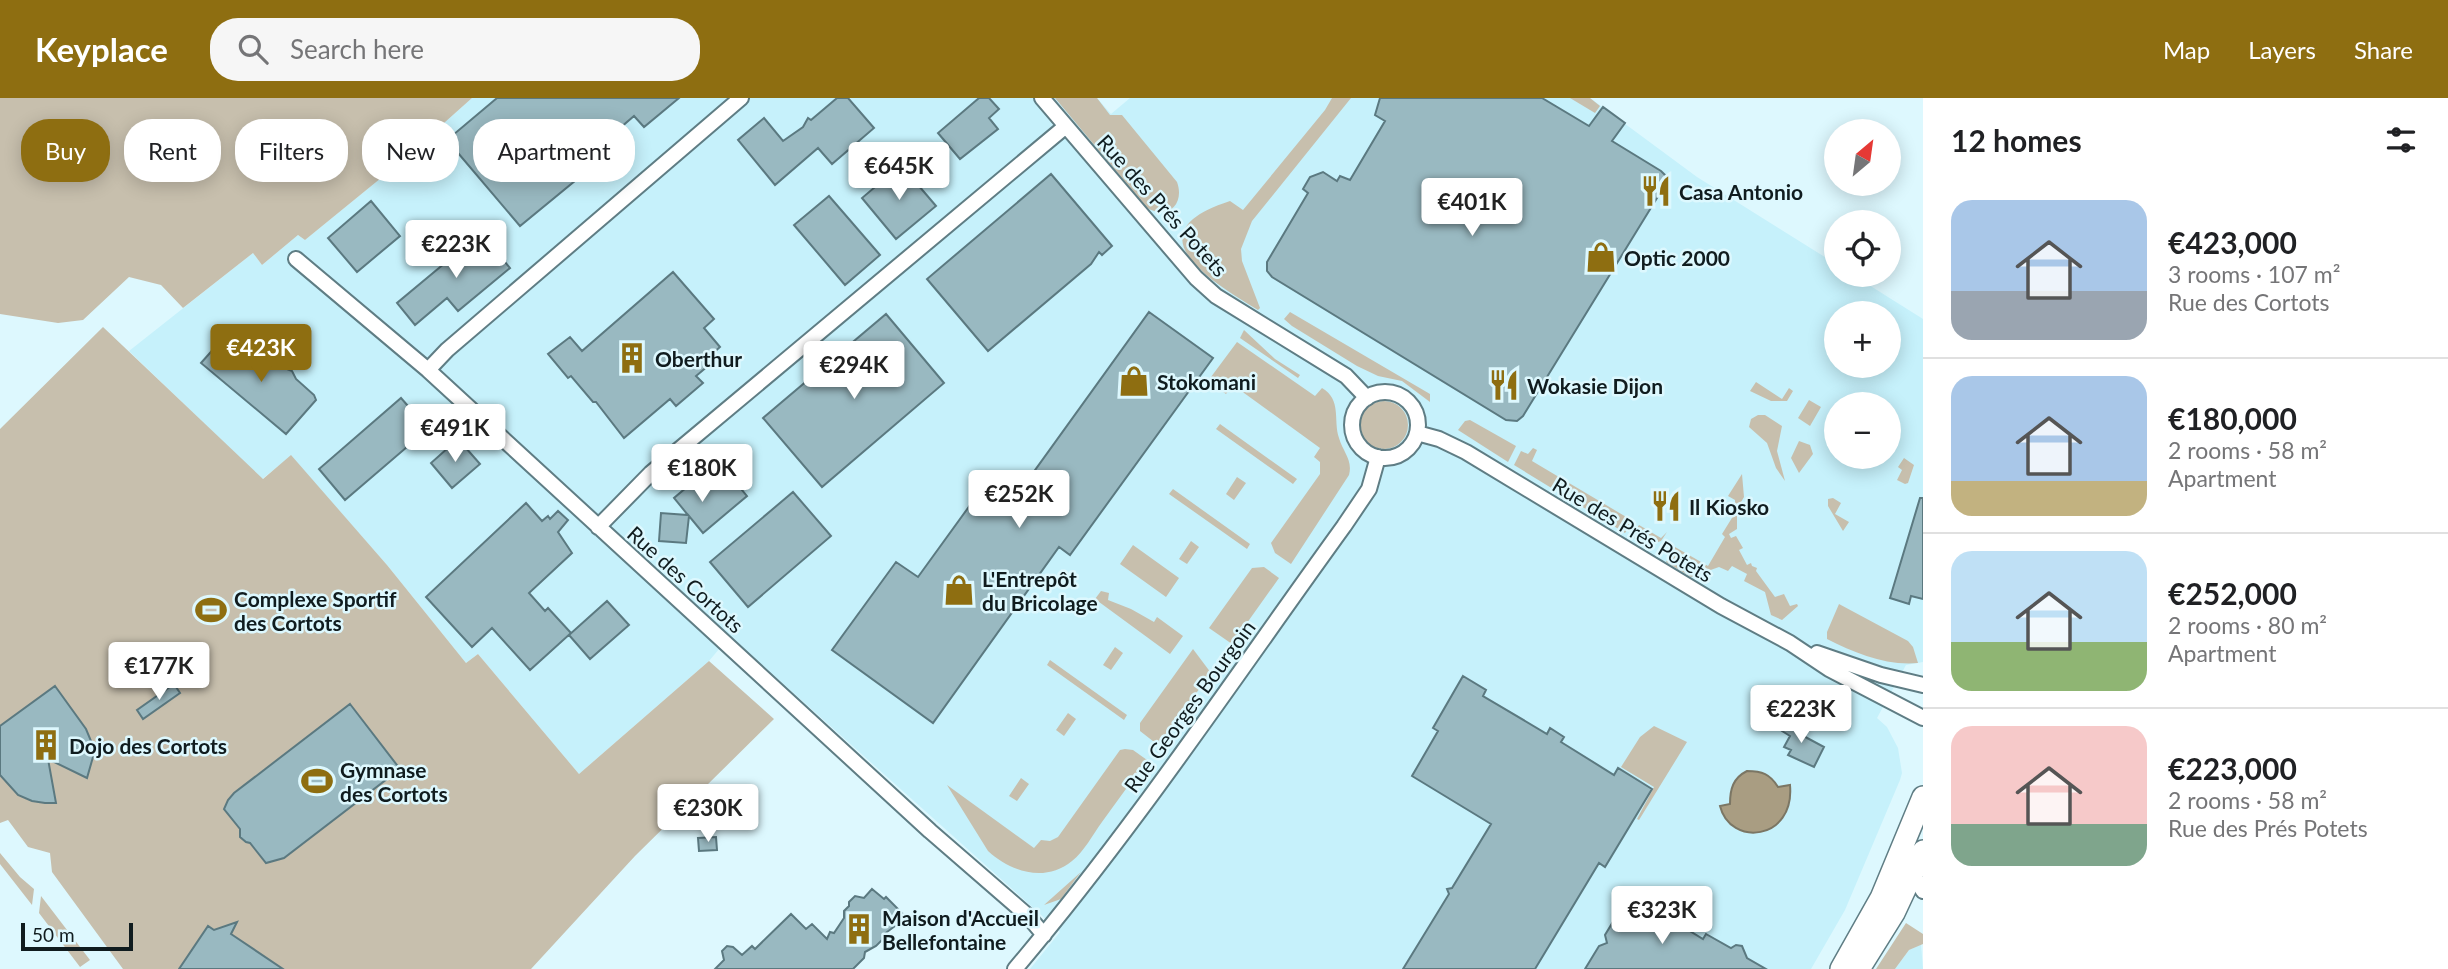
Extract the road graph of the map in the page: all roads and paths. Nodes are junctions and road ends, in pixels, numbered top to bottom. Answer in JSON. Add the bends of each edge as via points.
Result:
{"nodes":[{"id":1,"x":741,"y":98,"type":"edge"},
{"id":2,"x":1042,"y":98,"type":"edge"},
{"id":3,"x":1066,"y":126,"type":"junction"},
{"id":4,"x":296,"y":259,"type":"dead end"},
{"id":5,"x":428,"y":370,"type":"junction"},
{"id":6,"x":1367,"y":398,"type":"junction"},
{"id":7,"x":1417,"y":433,"type":"junction"},
{"id":8,"x":1378,"y":457,"type":"junction"},
{"id":9,"x":598,"y":527,"type":"junction"},
{"id":10,"x":1790,"y":643,"type":"junction"},
{"id":11,"x":1923,"y":685,"type":"edge"},
{"id":12,"x":1923,"y":718,"type":"edge"},
{"id":13,"x":1923,"y":797,"type":"edge"},
{"id":14,"x":1915,"y":846,"type":"edge"},
{"id":15,"x":1918,"y":883,"type":"edge"},
{"id":16,"x":1044,"y":935,"type":"junction"},
{"id":17,"x":1015,"y":969,"type":"edge"},
{"id":18,"x":1841,"y":969,"type":"edge"},
{"id":19,"x":1859,"y":969,"type":"edge"}],
"edges":[{"from":1,"to":5,"type":"street"},
{"from":2,"to":3,"type":"street","name":"Rue des Prés Potets"},
{"from":3,"to":6,"type":"street","name":"Rue des Prés Potets","via":[[1216,296],[1346,376]]},
{"from":3,"to":9,"type":"street","via":[[652,473]]},
{"from":4,"to":5,"type":"street","name":"Rue des Cortots"},
{"from":5,"to":9,"type":"street","name":"Rue des Cortots"},
{"from":6,"to":7,"type":"street","via":[[1382,393],[1402,397],[1416,413]]},
{"from":6,"to":8,"type":"street","via":[[1355,412],[1353,431],[1362,448]]},
{"from":7,"to":8,"type":"street","via":[[1411,446],[1400,454]]},
{"from":7,"to":10,"type":"street","name":"Rue des Prés Potets","via":[[1466,452],[1652,566]]},
{"from":8,"to":16,"type":"street","name":"Rue Georges Bourgoin","via":[[1362,500]]},
{"from":9,"to":16,"type":"street","name":"Rue des Cortots"},
{"from":10,"to":11,"type":"street","name":"Rue des Prés Potets","via":[[1838,662]]},
{"from":10,"to":12,"type":"street","name":"Rue des Prés Potets"},
{"from":13,"to":14,"type":"main road"},
{"from":14,"to":15,"type":"main road"},
{"from":14,"to":18,"type":"main road"},
{"from":15,"to":19,"type":"main road"},
{"from":16,"to":17,"type":"street","name":"Rue Georges Bourgoin"}]}
